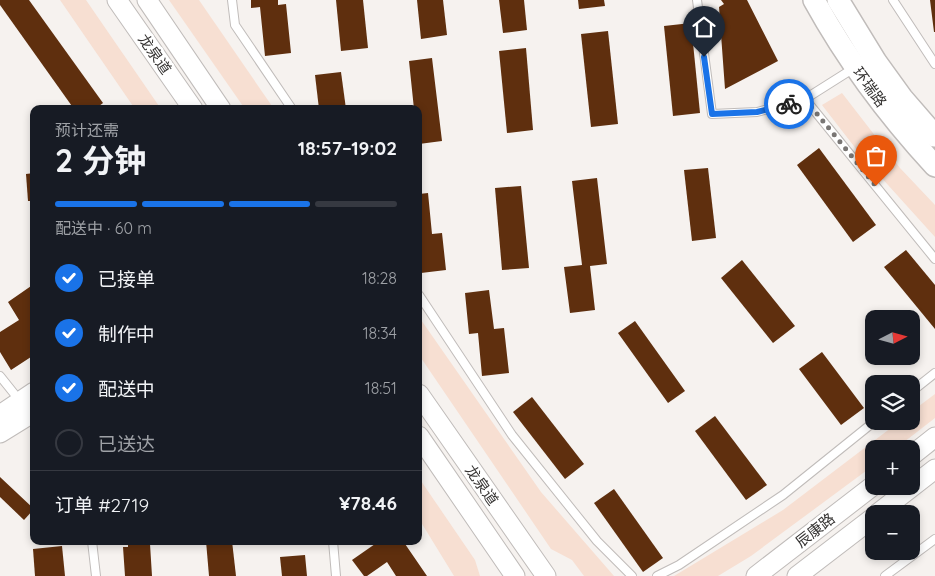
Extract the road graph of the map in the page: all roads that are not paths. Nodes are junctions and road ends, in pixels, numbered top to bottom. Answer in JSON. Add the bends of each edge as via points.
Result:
{"nodes":[{"id":1,"x":117,"y":0,"type":"edge"},
{"id":2,"x":147,"y":0,"type":"edge"},
{"id":3,"x":232,"y":0,"type":"edge"},
{"id":4,"x":697,"y":0,"type":"edge"},
{"id":5,"x":814,"y":0,"type":"edge"},
{"id":6,"x":838,"y":0,"type":"edge"},
{"id":7,"x":893,"y":0,"type":"edge"},
{"id":8,"x":935,"y":64,"type":"edge"},
{"id":9,"x":855,"y":67,"type":"junction"},
{"id":10,"x":805,"y":99,"type":"junction"},
{"id":11,"x":190,"y":105,"type":"edge"},
{"id":12,"x":218,"y":105,"type":"edge"},
{"id":13,"x":289,"y":105,"type":"edge"},
{"id":14,"x":935,"y":136,"type":"edge"},
{"id":15,"x":935,"y":166,"type":"edge"},
{"id":16,"x":935,"y":259,"type":"edge"},
{"id":17,"x":422,"y":300,"type":"edge"},
{"id":18,"x":935,"y":373,"type":"edge"},
{"id":19,"x":0,"y":376,"type":"edge"},
{"id":20,"x":920,"y":385,"type":"edge"},
{"id":21,"x":422,"y":398,"type":"edge"},
{"id":22,"x":30,"y":409,"type":"edge"},
{"id":23,"x":0,"y":415,"type":"edge"},
{"id":24,"x":865,"y":429,"type":"edge"},
{"id":25,"x":0,"y":433,"type":"edge"},
{"id":26,"x":935,"y":437,"type":"edge"},
{"id":27,"x":422,"y":440,"type":"edge"},
{"id":28,"x":920,"y":449,"type":"edge"},
{"id":29,"x":935,"y":469,"type":"edge"},
{"id":30,"x":865,"y":492,"type":"edge"},
{"id":31,"x":889,"y":505,"type":"edge"},
{"id":32,"x":865,"y":524,"type":"edge"},
{"id":33,"x":935,"y":539,"type":"edge"},
{"id":34,"x":92,"y":545,"type":"edge"},
{"id":35,"x":333,"y":545,"type":"edge"},
{"id":36,"x":96,"y":576,"type":"edge"},
{"id":37,"x":336,"y":576,"type":"edge"},
{"id":38,"x":515,"y":576,"type":"edge"},
{"id":39,"x":546,"y":576,"type":"edge"},
{"id":40,"x":632,"y":576,"type":"edge"},
{"id":41,"x":657,"y":576,"type":"edge"},
{"id":42,"x":756,"y":576,"type":"edge"},
{"id":43,"x":798,"y":576,"type":"edge"},
{"id":44,"x":885,"y":576,"type":"edge"}],
"edges":[{"from":1,"to":11,"type":"street","name":"龙泉道"},
{"from":2,"to":12,"type":"street","name":"龙泉道"},
{"from":3,"to":13,"type":"lane","via":[[235,25]]},
{"from":4,"to":10,"type":"lane","via":[[712,114],[757,112]]},
{"from":5,"to":9,"type":"main road","name":"环瑞路"},
{"from":6,"to":14,"type":"main road","name":"环瑞路","via":[[876,62]]},
{"from":7,"to":8,"type":"lane"},
{"from":9,"to":10,"type":"lane"},
{"from":9,"to":15,"type":"main road","name":"环瑞路","via":[[888,112]]},
{"from":10,"to":16,"type":"lane"},
{"from":17,"to":40,"type":"lane","via":[[512,435],[597,541]]},
{"from":18,"to":20,"type":"lane"},
{"from":19,"to":22,"type":"lane"},
{"from":21,"to":39,"type":"street","name":"龙泉道"},
{"from":22,"to":23,"type":"street"},
{"from":22,"to":25,"type":"street"},
{"from":24,"to":41,"type":"lane","via":[[783,495],[679,565]]},
{"from":26,"to":28,"type":"street"},
{"from":27,"to":38,"type":"street","name":"龙泉道"},
{"from":29,"to":31,"type":"street"},
{"from":30,"to":42,"type":"street","name":"辰康路"},
{"from":32,"to":43,"type":"street","name":"辰康路"},
{"from":33,"to":44,"type":"lane"},
{"from":34,"to":36,"type":"lane"},
{"from":35,"to":37,"type":"lane"}]}
